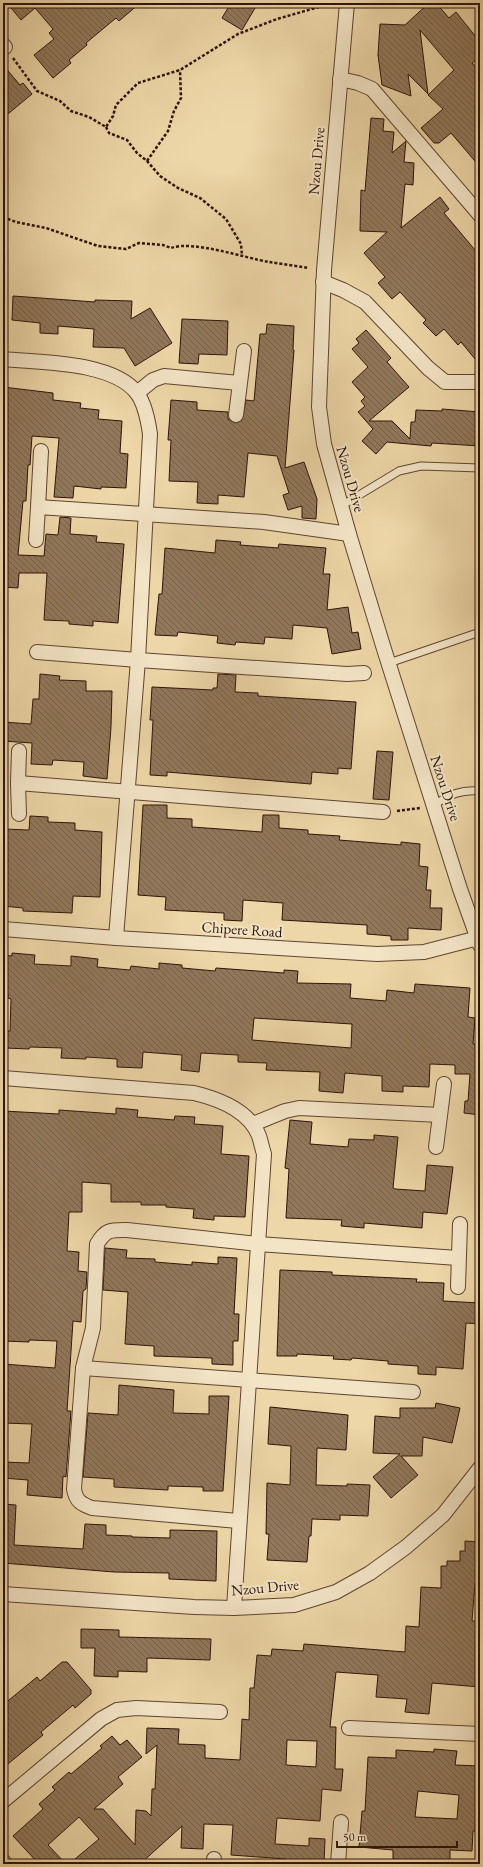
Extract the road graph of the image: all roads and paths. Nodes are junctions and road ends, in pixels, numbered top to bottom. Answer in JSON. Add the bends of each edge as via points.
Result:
{"nodes":[{"id":1,"x":334,"y":3,"type":"edge"},
{"id":2,"x":347,"y":3,"type":"edge"},
{"id":3,"x":4,"y":46,"type":"edge"},
{"id":4,"x":180,"y":70,"type":"junction"},
{"id":5,"x":340,"y":79,"type":"junction"},
{"id":6,"x":106,"y":127,"type":"junction"},
{"id":7,"x":147,"y":161,"type":"junction"},
{"id":8,"x":480,"y":215,"type":"edge"},
{"id":9,"x":3,"y":217,"type":"edge"},
{"id":10,"x":242,"y":256,"type":"junction"},
{"id":11,"x":323,"y":276,"type":"junction"},
{"id":12,"x":244,"y":351,"type":"dead end"},
{"id":13,"x":3,"y":359,"type":"edge"},
{"id":14,"x":480,"y":382,"type":"edge"},
{"id":15,"x":239,"y":383,"type":"junction"},
{"id":16,"x":137,"y":393,"type":"junction"},
{"id":17,"x":236,"y":415,"type":"dead end"},
{"id":18,"x":41,"y":451,"type":"dead end"},
{"id":19,"x":480,"y":468,"type":"edge"},
{"id":20,"x":341,"y":506,"type":"junction"},
{"id":21,"x":38,"y":507,"type":"junction"},
{"id":22,"x":146,"y":515,"type":"junction"},
{"id":23,"x":349,"y":534,"type":"junction"},
{"id":24,"x":36,"y":540,"type":"dead end"},
{"id":25,"x":480,"y":632,"type":"edge"},
{"id":26,"x":37,"y":652,"type":"dead end"},
{"id":27,"x":138,"y":660,"type":"junction"},
{"id":28,"x":389,"y":663,"type":"junction"},
{"id":29,"x":364,"y":673,"type":"dead end"},
{"id":30,"x":19,"y":751,"type":"dead end"},
{"id":31,"x":18,"y":783,"type":"junction"},
{"id":32,"x":128,"y":791,"type":"junction"},
{"id":33,"x":480,"y":791,"type":"edge"},
{"id":34,"x":434,"y":805,"type":"junction"},
{"id":35,"x":383,"y":812,"type":"joint"},
{"id":36,"x":18,"y":814,"type":"dead end"},
{"id":37,"x":3,"y":929,"type":"edge"},
{"id":38,"x":116,"y":938,"type":"junction"},
{"id":39,"x":479,"y":941,"type":"edge"},
{"id":40,"x":3,"y":1078,"type":"edge"},
{"id":41,"x":444,"y":1084,"type":"dead end"},
{"id":42,"x":440,"y":1115,"type":"junction"},
{"id":43,"x":253,"y":1124,"type":"junction"},
{"id":44,"x":436,"y":1147,"type":"dead end"},
{"id":45,"x":460,"y":1224,"type":"dead end"},
{"id":46,"x":258,"y":1244,"type":"junction"},
{"id":47,"x":458,"y":1258,"type":"junction"},
{"id":48,"x":458,"y":1287,"type":"dead end"},
{"id":49,"x":83,"y":1368,"type":"junction"},
{"id":50,"x":248,"y":1379,"type":"junction"},
{"id":51,"x":413,"y":1392,"type":"dead end"},
{"id":52,"x":480,"y":1468,"type":"edge"},
{"id":53,"x":238,"y":1521,"type":"junction"},
{"id":54,"x":3,"y":1594,"type":"edge"},
{"id":55,"x":234,"y":1608,"type":"junction"},
{"id":56,"x":220,"y":1712,"type":"dead end"},
{"id":57,"x":349,"y":1728,"type":"dead end"},
{"id":58,"x":480,"y":1734,"type":"edge"},
{"id":59,"x":3,"y":1801,"type":"edge"},
{"id":60,"x":341,"y":1822,"type":"dead end"},
{"id":61,"x":3,"y":1861,"type":"edge"},
{"id":62,"x":5,"y":1864,"type":"edge"},
{"id":63,"x":338,"y":1864,"type":"edge"}],
"edges":[{"from":1,"to":4,"type":"path","via":[[277,19],[238,34]]},
{"from":2,"to":5,"type":"street","name":"Nzou Drive"},
{"from":3,"to":6,"type":"path","via":[[37,91],[60,101],[71,111]]},
{"from":4,"to":6,"type":"path","via":[[138,83],[116,105]]},
{"from":4,"to":7,"type":"path","via":[[181,98],[168,131]]},
{"from":5,"to":8,"type":"street","via":[[358,83],[372,90]]},
{"from":5,"to":11,"type":"street","name":"Nzou Drive"},
{"from":6,"to":7,"type":"path","via":[[109,133],[127,140]]},
{"from":7,"to":10,"type":"path","via":[[160,176],[200,198],[226,219],[241,244]]},
{"from":9,"to":10,"type":"path","via":[[46,228],[98,246],[126,249],[139,243],[172,248],[179,245]]},
{"from":10,"to":11,"type":"path"},
{"from":11,"to":14,"type":"street","via":[[365,302],[428,368],[445,382]]},
{"from":11,"to":20,"type":"street","name":"Nzou Drive","via":[[319,407],[324,444]]},
{"from":12,"to":15,"type":"street"},
{"from":13,"to":16,"type":"street","via":[[92,368],[122,380]]},
{"from":15,"to":16,"type":"street","via":[[164,376],[153,380]]},
{"from":15,"to":17,"type":"street"},
{"from":16,"to":22,"type":"street","via":[[148,419],[150,434]]},
{"from":18,"to":21,"type":"street"},
{"from":19,"to":20,"type":"lane","via":[[421,466],[399,472]]},
{"from":20,"to":23,"type":"street","name":"Nzou Drive"},
{"from":21,"to":22,"type":"street"},
{"from":21,"to":24,"type":"street"},
{"from":22,"to":23,"type":"street","via":[[264,522]]},
{"from":22,"to":27,"type":"street"},
{"from":23,"to":28,"type":"street","name":"Nzou Drive"},
{"from":25,"to":28,"type":"lane"},
{"from":26,"to":27,"type":"street"},
{"from":27,"to":29,"type":"street"},
{"from":27,"to":32,"type":"street"},
{"from":28,"to":34,"type":"street","name":"Nzou Drive"},
{"from":30,"to":31,"type":"street"},
{"from":31,"to":32,"type":"street"},
{"from":31,"to":36,"type":"street"},
{"from":32,"to":35,"type":"street"},
{"from":32,"to":38,"type":"street"},
{"from":33,"to":34,"type":"lane","via":[[449,795]]},
{"from":34,"to":35,"type":"path","via":[[408,811]]},
{"from":34,"to":39,"type":"street","name":"Nzou Drive"},
{"from":37,"to":38,"type":"street","name":"Chipere Road"},
{"from":38,"to":39,"type":"street","name":"Chipere Road","via":[[383,954],[424,952]]},
{"from":40,"to":43,"type":"street","via":[[194,1093],[217,1098]]},
{"from":41,"to":42,"type":"street"},
{"from":42,"to":43,"type":"street","via":[[299,1108],[284,1111]]},
{"from":42,"to":44,"type":"street"},
{"from":43,"to":46,"type":"street","via":[[264,1154]]},
{"from":45,"to":47,"type":"street"},
{"from":46,"to":47,"type":"street"},
{"from":46,"to":49,"type":"street","via":[[127,1230],[112,1230],[103,1234],[97,1244],[92,1328]]},
{"from":46,"to":50,"type":"street"},
{"from":47,"to":48,"type":"street"},
{"from":49,"to":50,"type":"street"},
{"from":49,"to":53,"type":"street","via":[[74,1489],[75,1497],[82,1505]]},
{"from":50,"to":51,"type":"street"},
{"from":50,"to":53,"type":"street"},
{"from":52,"to":55,"type":"street","name":"Nzou Drive","via":[[443,1515],[406,1547],[370,1573],[336,1592],[294,1605]]},
{"from":53,"to":55,"type":"street"},
{"from":54,"to":55,"type":"street","name":"Nzou Drive"},
{"from":56,"to":59,"type":"street","via":[[136,1708],[116,1710],[101,1719]]},
{"from":57,"to":58,"type":"street"},
{"from":60,"to":63,"type":"street"},
{"from":61,"to":62,"type":"street"}]}
